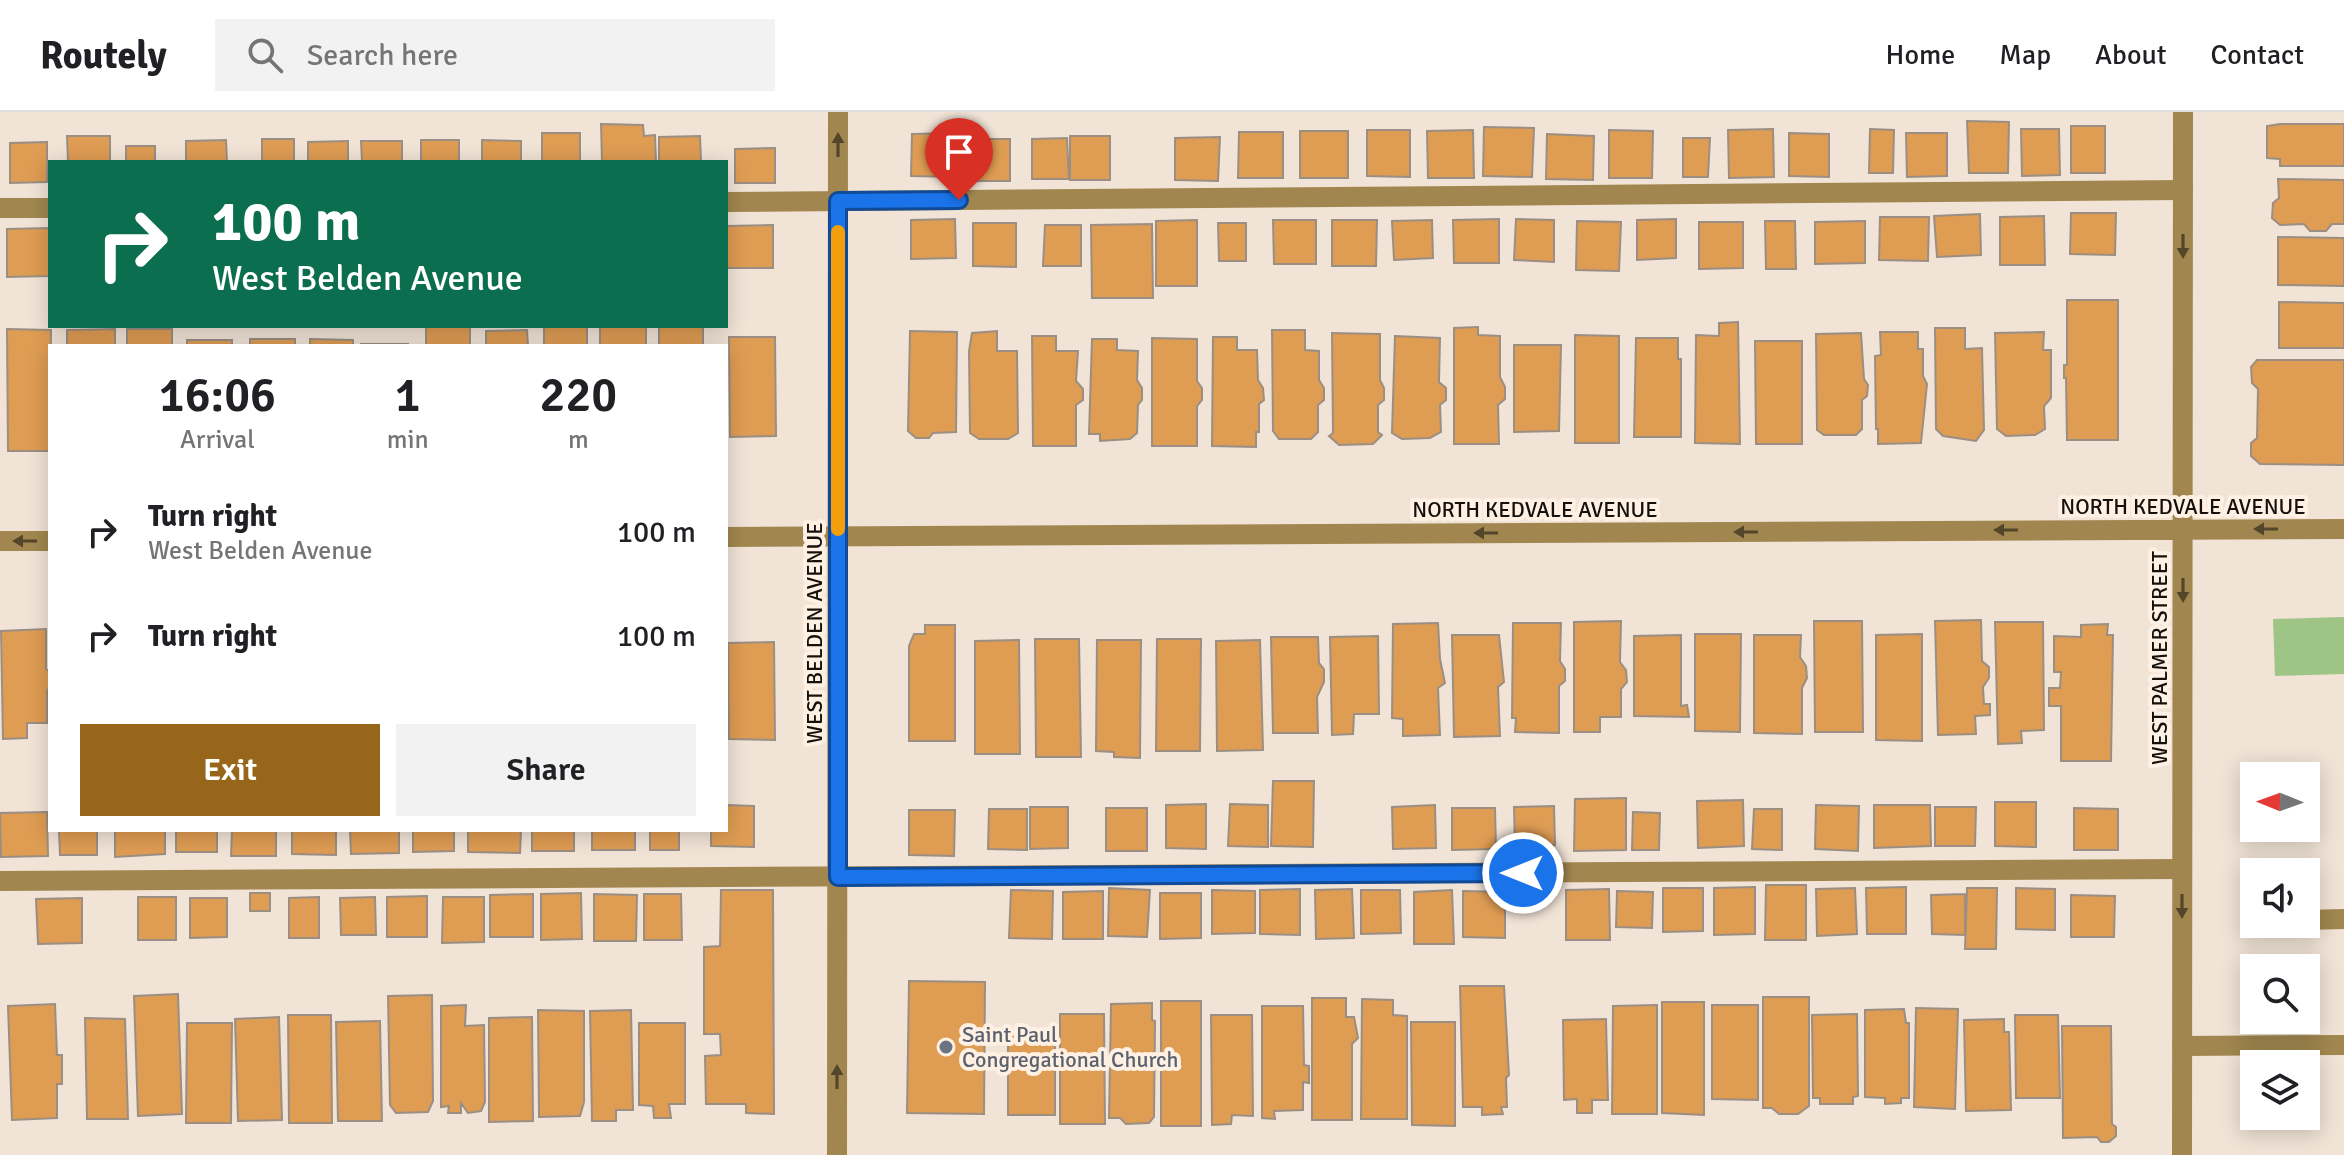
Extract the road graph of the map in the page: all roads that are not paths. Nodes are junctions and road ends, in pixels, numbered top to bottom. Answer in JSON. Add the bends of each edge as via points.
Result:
{"nodes":[{"id":1,"x":838,"y":112,"type":"edge"},
{"id":2,"x":2183,"y":112,"type":"edge"},
{"id":3,"x":2183,"y":190,"type":"junction"},
{"id":4,"x":838,"y":201,"type":"junction"},
{"id":5,"x":728,"y":202,"type":"edge"},
{"id":6,"x":0,"y":208,"type":"edge"},
{"id":7,"x":48,"y":208,"type":"edge"},
{"id":8,"x":2344,"y":529,"type":"edge"},
{"id":9,"x":2183,"y":530,"type":"junction"},
{"id":10,"x":728,"y":537,"type":"edge"},
{"id":11,"x":838,"y":537,"type":"junction"},
{"id":12,"x":0,"y":541,"type":"edge"},
{"id":13,"x":48,"y":541,"type":"edge"},
{"id":14,"x":2182,"y":869,"type":"junction"},
{"id":15,"x":838,"y":877,"type":"junction"},
{"id":16,"x":0,"y":881,"type":"edge"},
{"id":17,"x":2344,"y":919,"type":"edge"},
{"id":18,"x":2320,"y":920,"type":"edge"},
{"id":19,"x":2344,"y":1045,"type":"edge"},
{"id":20,"x":2182,"y":1046,"type":"junction"},
{"id":21,"x":837,"y":1155,"type":"edge"},
{"id":22,"x":2182,"y":1155,"type":"edge"}],
"edges":[{"from":4,"to":1,"type":"street","name":"WEST BELDEN AVENUE","one_way":true},
{"from":2,"to":3,"type":"street","name":"WEST PALMER STREET"},
{"from":3,"to":4,"type":"street"},
{"from":3,"to":9,"type":"street","name":"WEST PALMER STREET","one_way":true},
{"from":4,"to":5,"type":"street"},
{"from":4,"to":11,"type":"street","name":"WEST BELDEN AVENUE"},
{"from":6,"to":7,"type":"street"},
{"from":8,"to":9,"type":"street","name":"NORTH KEDVALE AVENUE","one_way":true},
{"from":9,"to":11,"type":"street","name":"NORTH KEDVALE AVENUE","one_way":true},
{"from":9,"to":14,"type":"street","name":"WEST PALMER STREET","one_way":true},
{"from":10,"to":11,"type":"street","name":"NORTH KEDVALE AVENUE"},
{"from":11,"to":15,"type":"street","name":"WEST BELDEN AVENUE"},
{"from":13,"to":12,"type":"street","one_way":true},
{"from":14,"to":15,"type":"street"},
{"from":14,"to":20,"type":"street","name":"WEST PALMER STREET","one_way":true},
{"from":15,"to":16,"type":"street"},
{"from":21,"to":15,"type":"street","name":"WEST BELDEN AVENUE","one_way":true},
{"from":17,"to":18,"type":"street"},
{"from":19,"to":20,"type":"street"},
{"from":20,"to":22,"type":"street","name":"WEST PALMER STREET"}]}
